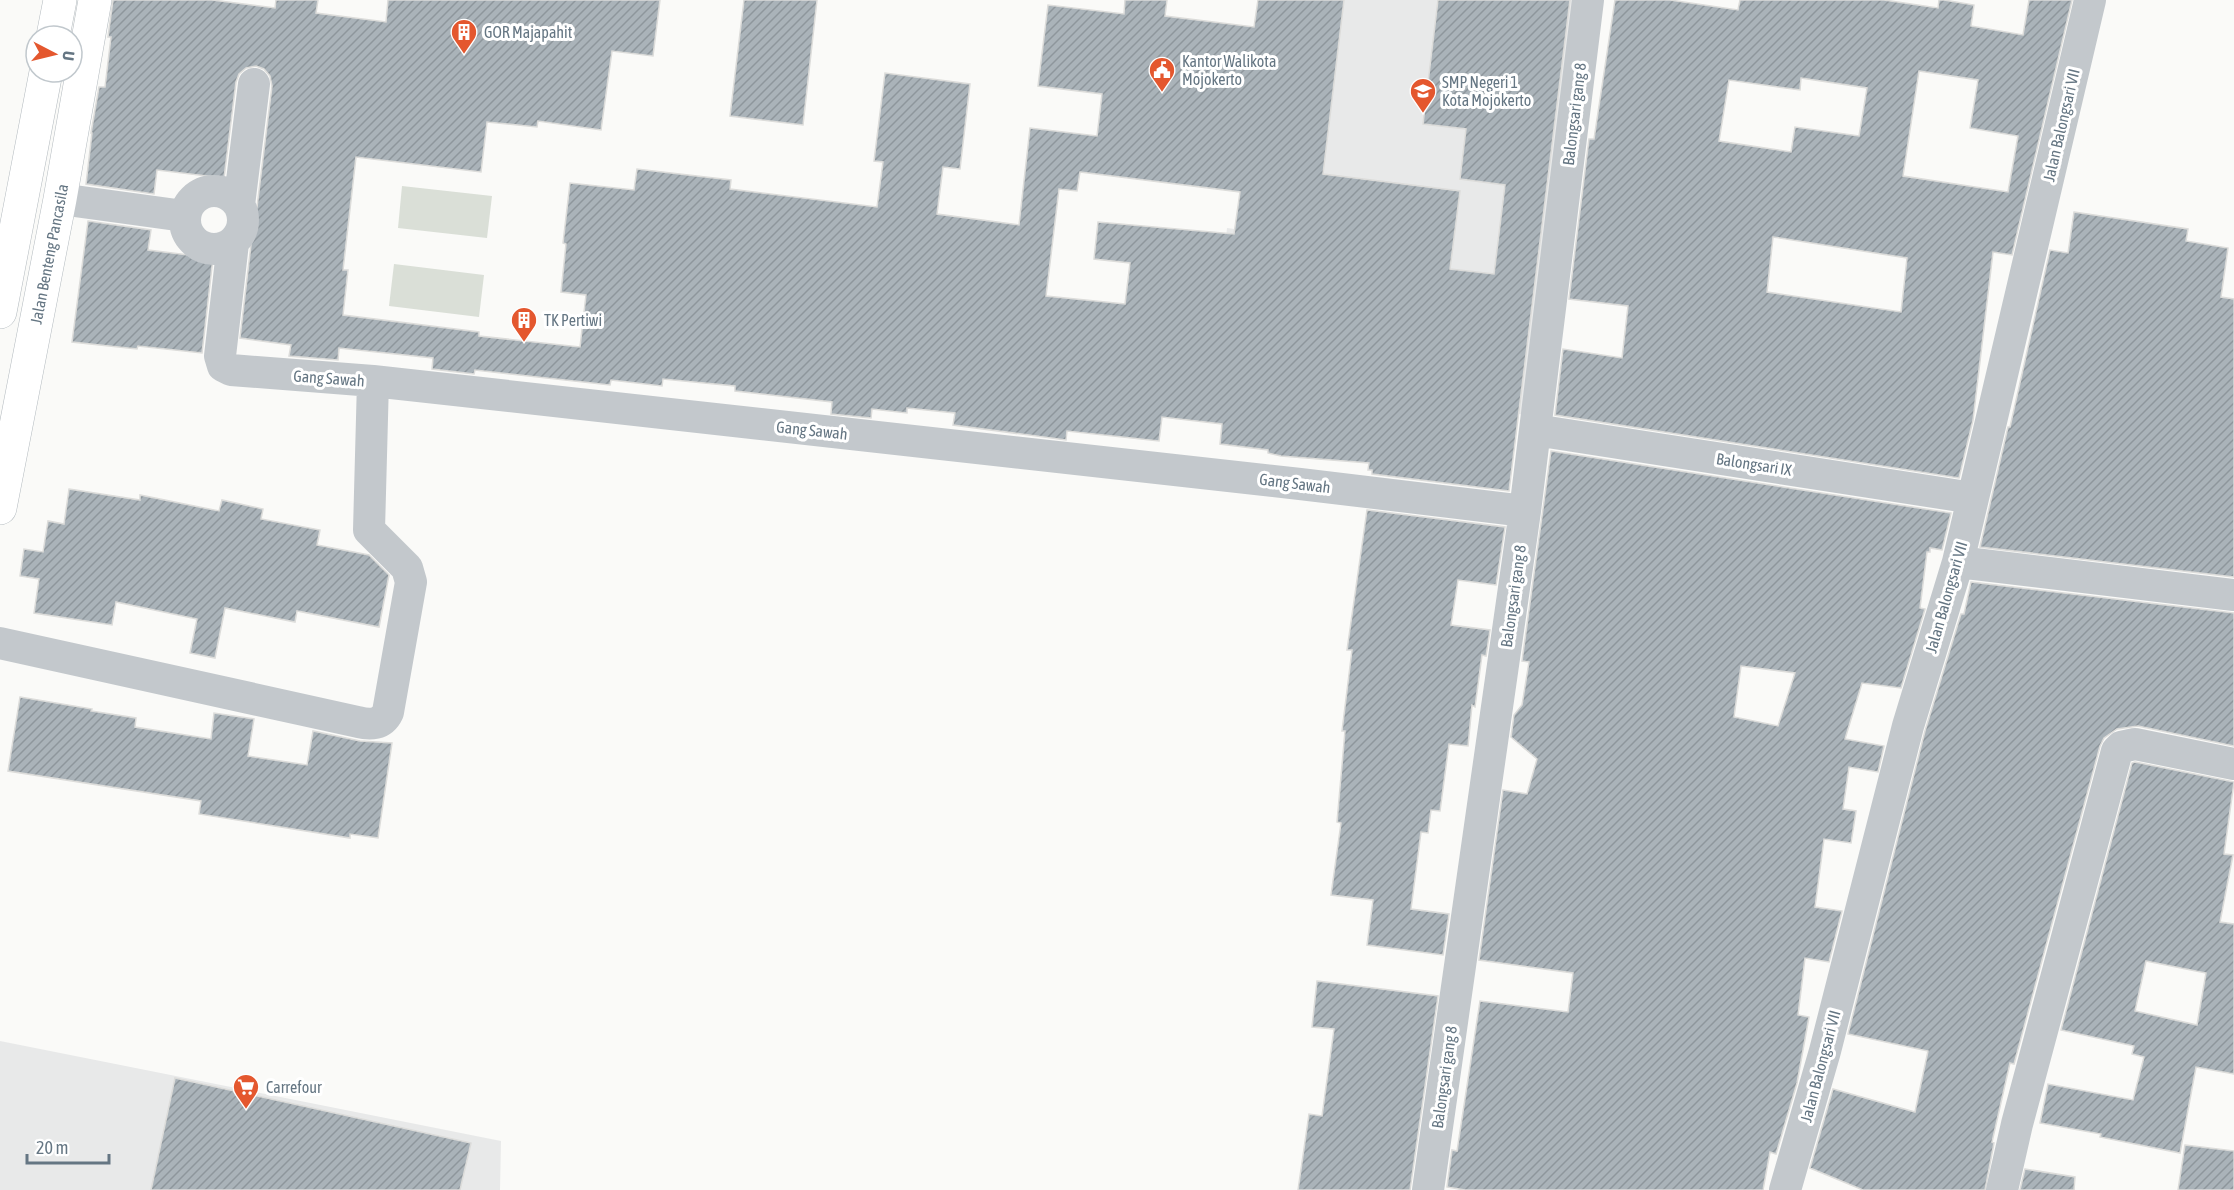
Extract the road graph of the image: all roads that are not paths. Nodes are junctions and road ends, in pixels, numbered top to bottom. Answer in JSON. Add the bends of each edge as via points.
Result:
{"nodes":[{"id":1,"x":60,"y":0,"type":"edge"},
{"id":2,"x":95,"y":0,"type":"edge"},
{"id":3,"x":1588,"y":0,"type":"edge"},
{"id":4,"x":2090,"y":0,"type":"edge"},
{"id":5,"x":55,"y":24,"type":"edge"},
{"id":6,"x":44,"y":84,"type":"edge"},
{"id":7,"x":254,"y":84,"type":"dead end"},
{"id":8,"x":60,"y":199,"type":"junction"},
{"id":9,"x":239,"y":205,"type":"junction"},
{"id":10,"x":184,"y":216,"type":"junction"},
{"id":11,"x":233,"y":243,"type":"junction"},
{"id":12,"x":0,"y":314,"type":"edge"},
{"id":13,"x":36,"y":320,"type":"junction"},
{"id":14,"x":373,"y":381,"type":"junction"},
{"id":15,"x":1535,"y":429,"type":"junction"},
{"id":16,"x":1973,"y":498,"type":"junction"},
{"id":17,"x":0,"y":508,"type":"edge"},
{"id":18,"x":1525,"y":511,"type":"junction"},
{"id":19,"x":1958,"y":562,"type":"junction"},
{"id":20,"x":2234,"y":595,"type":"edge"},
{"id":21,"x":0,"y":643,"type":"edge"},
{"id":22,"x":2234,"y":764,"type":"edge"},
{"id":23,"x":1428,"y":1190,"type":"edge"},
{"id":24,"x":1785,"y":1190,"type":"edge"},
{"id":25,"x":2002,"y":1190,"type":"edge"}],
"edges":[{"from":1,"to":5,"type":"street"},
{"from":2,"to":8,"type":"street","name":"Jalan Benteng Pancasila"},
{"from":3,"to":15,"type":"street","name":"Balongsari gang 8"},
{"from":4,"to":16,"type":"street","name":"Jalan Balongsari VII"},
{"from":6,"to":12,"type":"street"},
{"from":7,"to":9,"type":"street"},
{"from":8,"to":10,"type":"street"},
{"from":8,"to":13,"type":"street","name":"Jalan Benteng Pancasila"},
{"from":9,"to":10,"type":"street","via":[[223,192],[203,193],[194,198]]},
{"from":9,"to":11,"type":"street","via":[[243,225]]},
{"from":10,"to":11,"type":"street","via":[[189,236],[204,249],[214,250]]},
{"from":11,"to":14,"type":"street","name":"Gang Sawah","via":[[220,356],[226,369]]},
{"from":12,"to":13,"type":"street"},
{"from":13,"to":17,"type":"street","name":"Jalan Benteng Pancasila"},
{"from":14,"to":18,"type":"street","name":"Gang Sawah"},
{"from":14,"to":21,"type":"street","via":[[369,530],[407,568],[411,582],[385,719],[368,724]]},
{"from":15,"to":16,"type":"street","name":"Balongsari IX"},
{"from":15,"to":18,"type":"street","name":"Balongsari gang 8"},
{"from":16,"to":19,"type":"street","name":"Jalan Balongsari VII"},
{"from":18,"to":23,"type":"street","name":"Balongsari gang 8"},
{"from":19,"to":20,"type":"street"},
{"from":19,"to":24,"type":"street","name":"Jalan Balongsari VII","via":[[1908,726],[1825,1052]]},
{"from":22,"to":25,"type":"street","via":[[2135,744],[2116,752]]}]}
